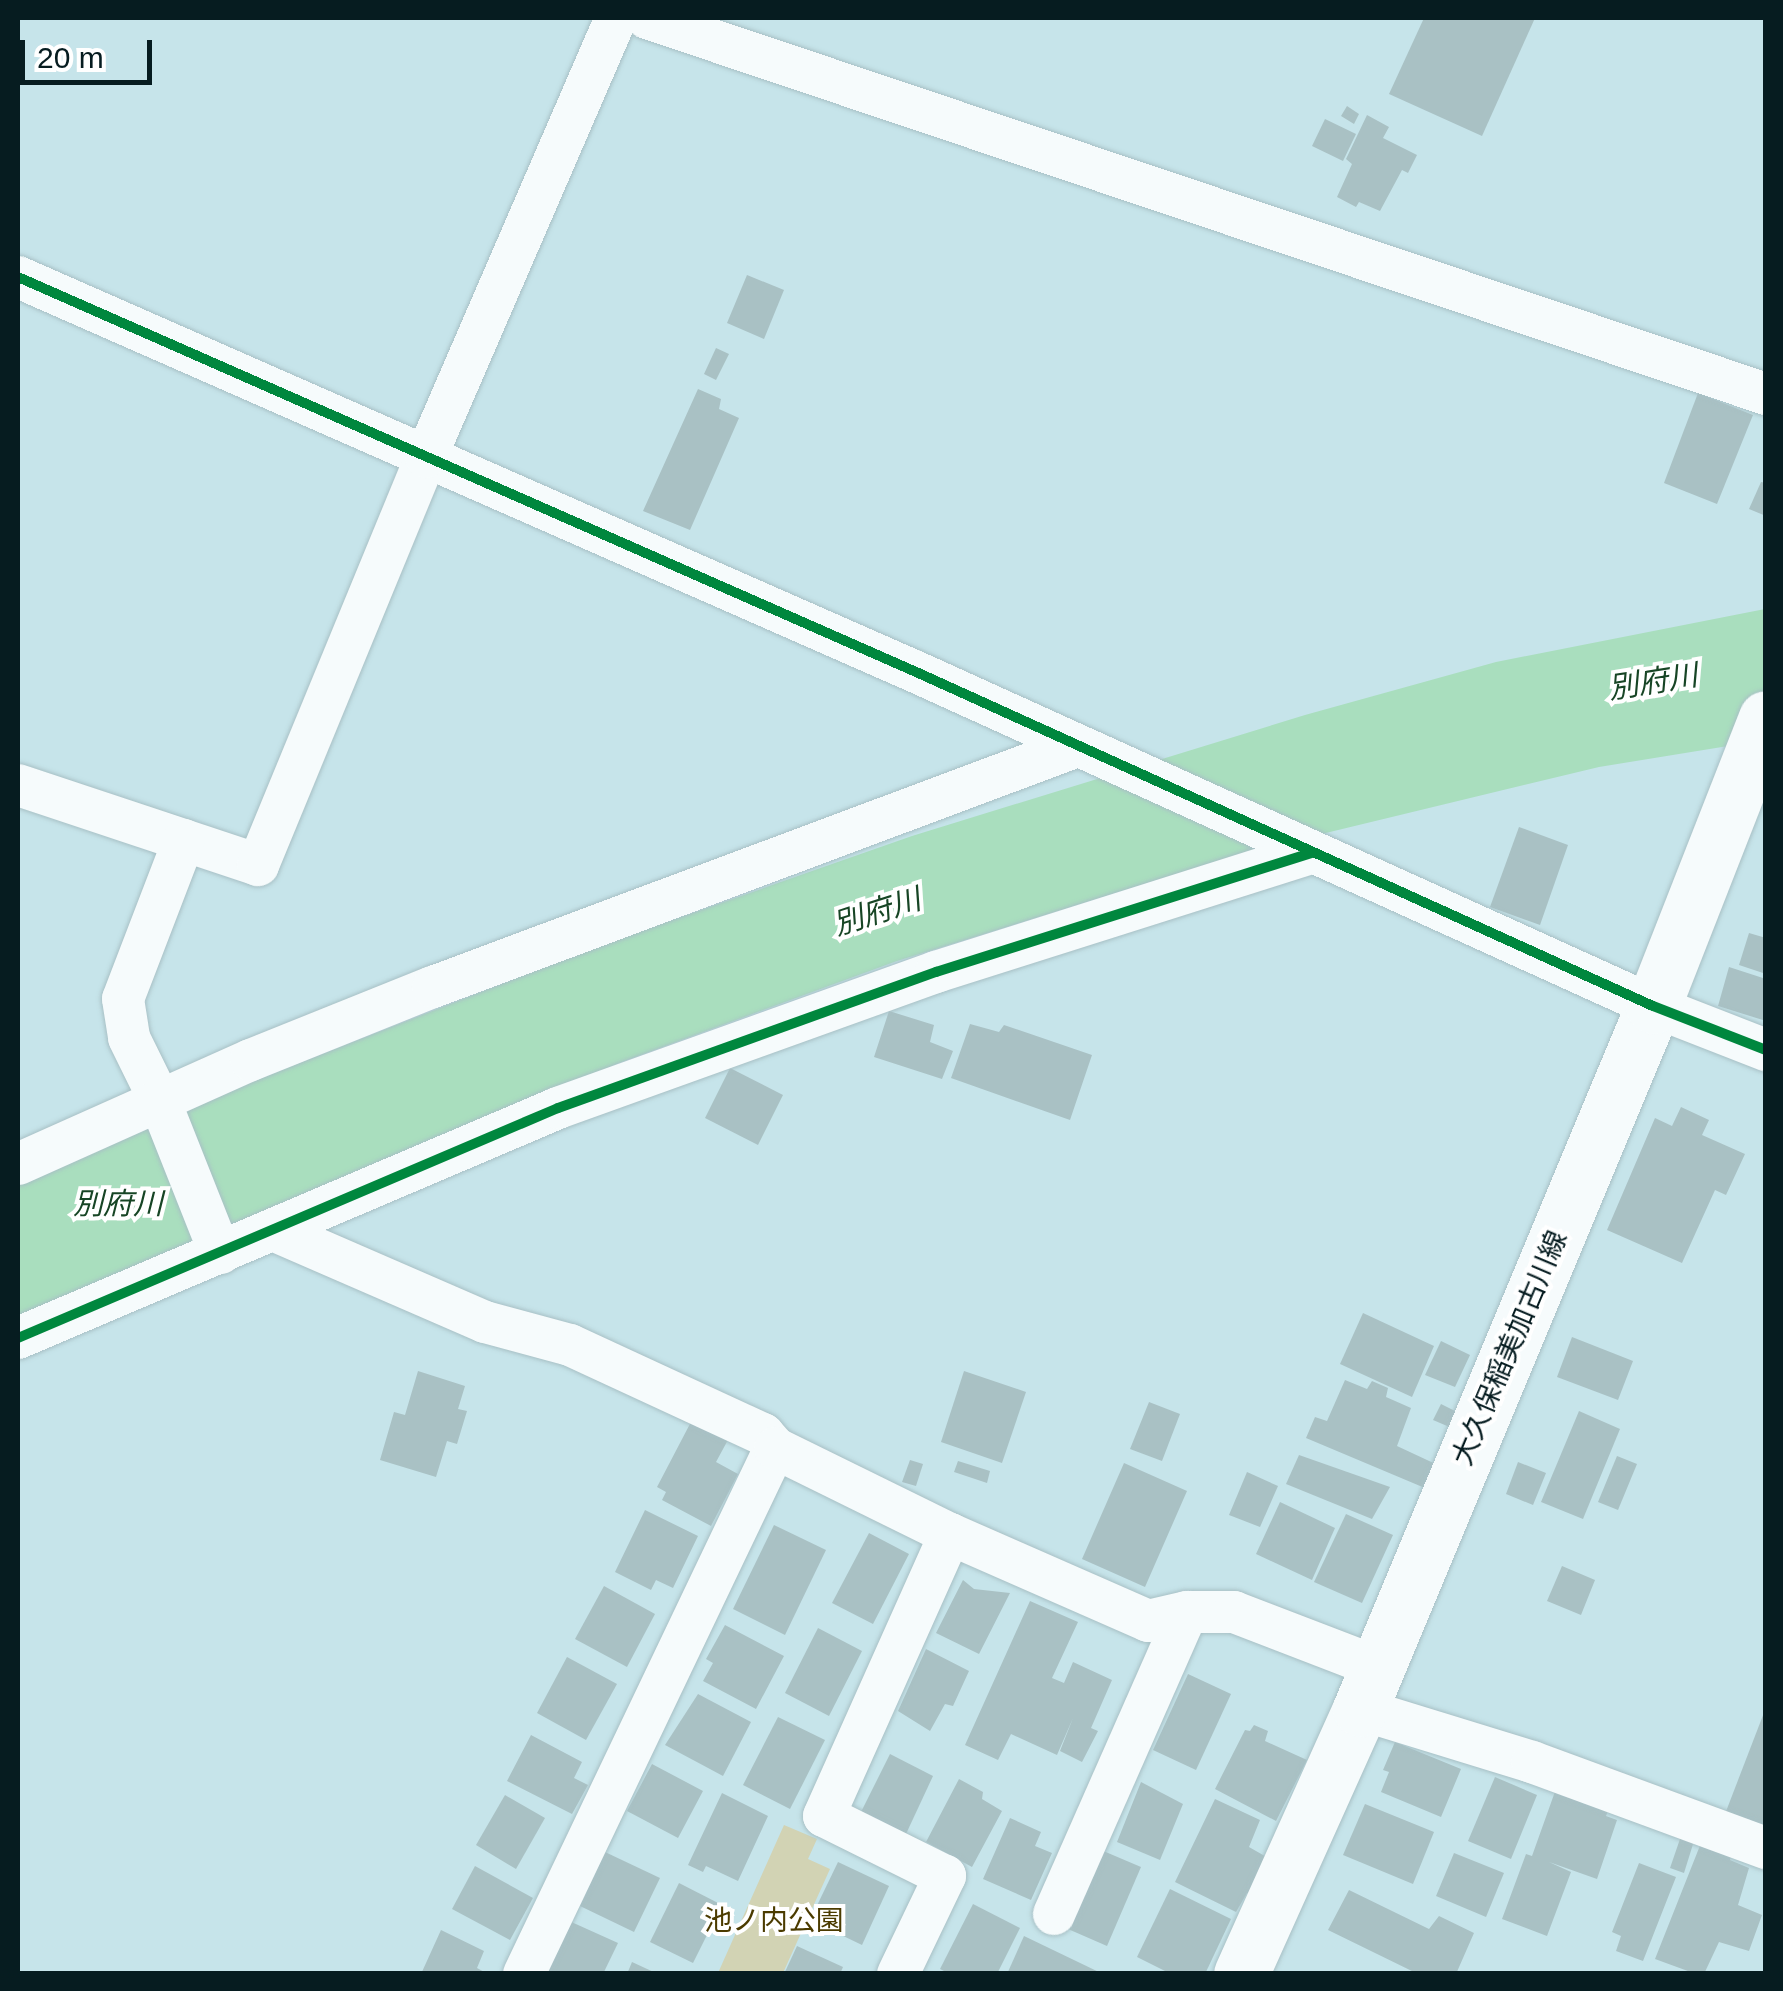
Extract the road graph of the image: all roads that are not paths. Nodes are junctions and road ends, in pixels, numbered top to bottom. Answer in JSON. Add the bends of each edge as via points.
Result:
{"nodes":[{"id":1,"x":616,"y":18,"type":"edge"},
{"id":2,"x":647,"y":18,"type":"edge"},
{"id":3,"x":18,"y":277,"type":"edge"},
{"id":4,"x":1766,"y":394,"type":"edge"},
{"id":5,"x":426,"y":456,"type":"junction"},
{"id":6,"x":1766,"y":718,"type":"edge"},
{"id":7,"x":1083,"y":749,"type":"junction"},
{"id":8,"x":18,"y":785,"type":"edge"},
{"id":9,"x":1746,"y":793,"type":"edge"},
{"id":10,"x":184,"y":840,"type":"junction"},
{"id":11,"x":1301,"y":847,"type":"junction"},
{"id":12,"x":1653,"y":1006,"type":"junction"},
{"id":13,"x":1766,"y":1050,"type":"edge"},
{"id":14,"x":159,"y":1100,"type":"junction"},
{"id":15,"x":18,"y":1164,"type":"edge"},
{"id":16,"x":273,"y":1230,"type":"junction"},
{"id":17,"x":220,"y":1252,"type":"junction"},
{"id":18,"x":18,"y":1338,"type":"edge"},
{"id":19,"x":775,"y":1448,"type":"junction"},
{"id":20,"x":950,"y":1534,"type":"junction"},
{"id":21,"x":1187,"y":1612,"type":"junction"},
{"id":22,"x":1368,"y":1688,"type":"junction"},
{"id":23,"x":1766,"y":1848,"type":"edge"},
{"id":24,"x":1054,"y":1914,"type":"dead end"},
{"id":25,"x":524,"y":1974,"type":"edge"},
{"id":26,"x":898,"y":1974,"type":"edge"},
{"id":27,"x":1241,"y":1974,"type":"edge"}],
"edges":[{"from":1,"to":5,"type":"street"},
{"from":2,"to":4,"type":"street"},
{"from":3,"to":5,"type":"street"},
{"from":5,"to":7,"type":"street"},
{"from":5,"to":10,"type":"street","via":[[258,865]]},
{"from":6,"to":9,"type":"main road","name":"大久保稲美加古川線"},
{"from":7,"to":11,"type":"street"},
{"from":7,"to":14,"type":"street","via":[[433,987]]},
{"from":8,"to":10,"type":"street"},
{"from":9,"to":12,"type":"main road","name":"大久保稲美加古川線"},
{"from":10,"to":14,"type":"street","via":[[123,1000],[128,1038]]},
{"from":11,"to":12,"type":"street"},
{"from":11,"to":16,"type":"street","via":[[646,1075]]},
{"from":12,"to":13,"type":"street"},
{"from":12,"to":22,"type":"main road","name":"大久保稲美加古川線"},
{"from":14,"to":15,"type":"street"},
{"from":14,"to":17,"type":"street"},
{"from":16,"to":17,"type":"street"},
{"from":16,"to":19,"type":"street","via":[[485,1322],[570,1345],[763,1434]]},
{"from":17,"to":18,"type":"street"},
{"from":19,"to":20,"type":"street"},
{"from":19,"to":25,"type":"street"},
{"from":20,"to":21,"type":"street","via":[[1148,1621]]},
{"from":20,"to":26,"type":"street","via":[[824,1816],[945,1876]]},
{"from":21,"to":22,"type":"street","via":[[1234,1612]]},
{"from":21,"to":24,"type":"street"},
{"from":22,"to":23,"type":"street","via":[[1532,1762]]},
{"from":22,"to":27,"type":"main road","name":"大久保稲美加古川線"}]}
